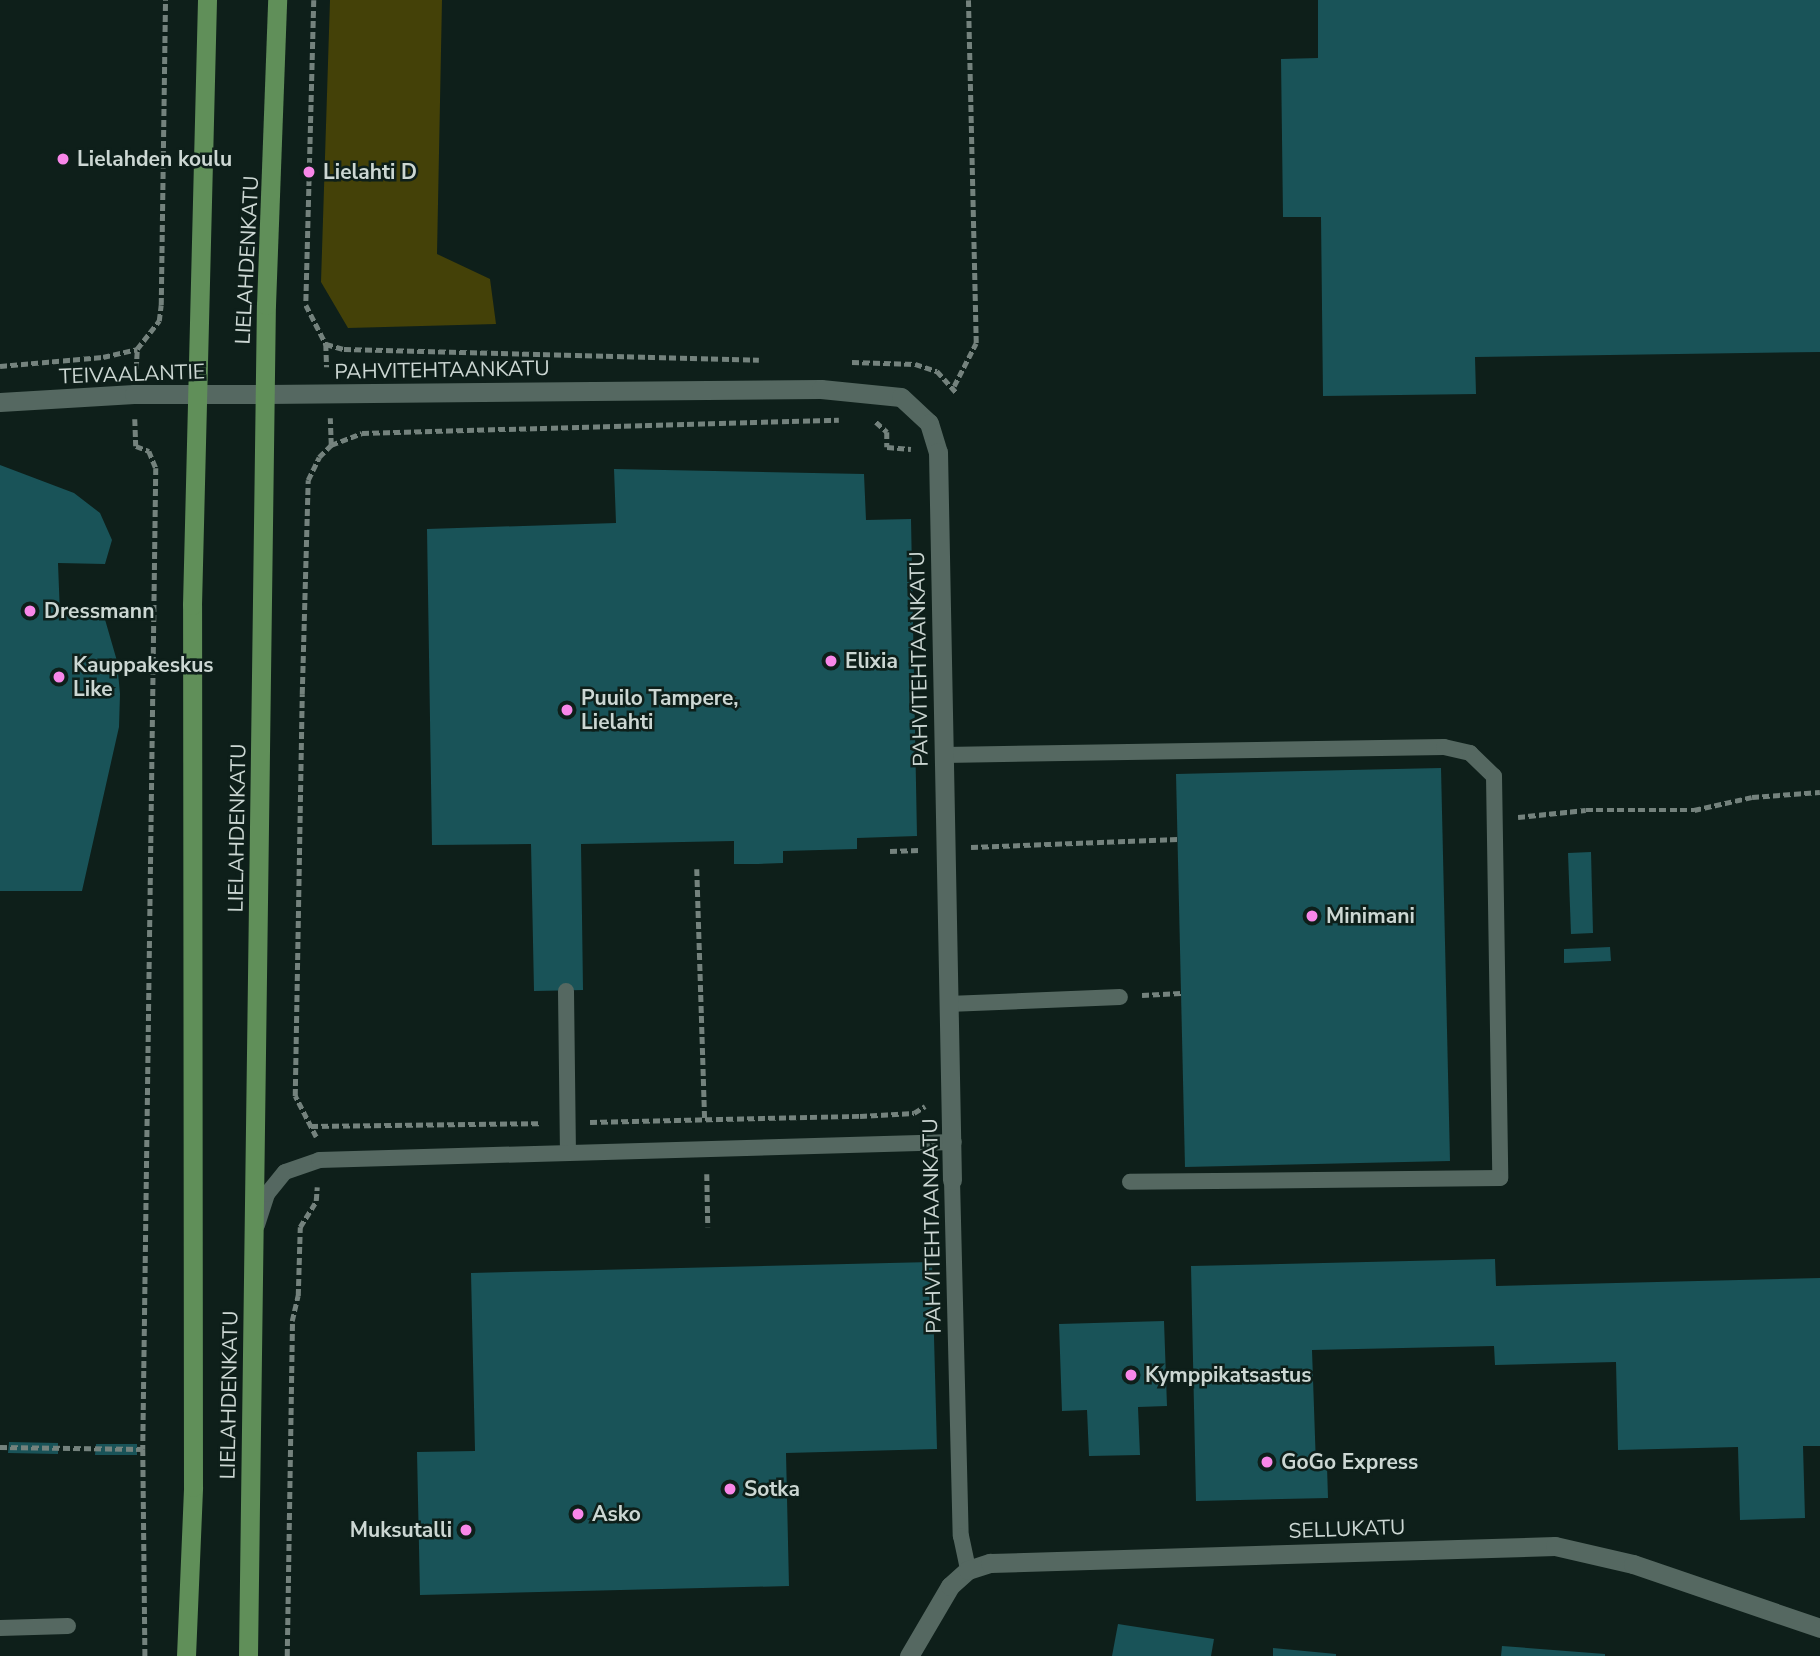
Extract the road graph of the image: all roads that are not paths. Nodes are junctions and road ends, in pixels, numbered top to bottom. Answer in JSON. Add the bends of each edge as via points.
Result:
{"nodes":[{"id":1,"x":207,"y":0,"type":"edge"},
{"id":2,"x":277,"y":0,"type":"edge"},
{"id":3,"x":197,"y":394,"type":"junction"},
{"id":4,"x":265,"y":394,"type":"junction"},
{"id":5,"x":0,"y":402,"type":"edge"},
{"id":6,"x":944,"y":755,"type":"junction"},
{"id":7,"x":566,"y":991,"type":"dead end"},
{"id":8,"x":1120,"y":997,"type":"road end"},
{"id":9,"x":948,"y":1003,"type":"junction"},
{"id":10,"x":954,"y":1142,"type":"junction"},
{"id":11,"x":568,"y":1150,"type":"junction"},
{"id":12,"x":952,"y":1180,"type":"joint"},
{"id":13,"x":1130,"y":1182,"type":"dead end"},
{"id":14,"x":254,"y":1234,"type":"junction"},
{"id":15,"x":968,"y":1570,"type":"junction"},
{"id":16,"x":68,"y":1626,"type":"dead end"},
{"id":17,"x":0,"y":1628,"type":"edge"},
{"id":18,"x":1820,"y":1628,"type":"edge"},
{"id":19,"x":186,"y":1656,"type":"edge"},
{"id":20,"x":248,"y":1656,"type":"edge"},
{"id":21,"x":909,"y":1656,"type":"edge"}],
"edges":[{"from":1,"to":3,"type":"main road","name":"LIELAHDENKATU"},
{"from":2,"to":4,"type":"main road","name":"LIELAHDENKATU"},
{"from":3,"to":4,"type":"street","name":"TEIVAALANTIE"},
{"from":3,"to":5,"type":"street","name":"TEIVAALANTIE"},
{"from":3,"to":19,"type":"main road","name":"LIELAHDENKATU","via":[[192,605],[193,1487]]},
{"from":4,"to":6,"type":"street","name":"PAHVITEHTAANKATU","via":[[859,391],[901,397],[929,422],[938,452]]},
{"from":4,"to":14,"type":"main road","name":"LIELAHDENKATU"},
{"from":6,"to":9,"type":"street","name":"PAHVITEHTAANKATU"},
{"from":6,"to":13,"type":"lane","via":[[1444,747],[1470,753],[1494,776],[1500,1178]]},
{"from":7,"to":11,"type":"lane"},
{"from":8,"to":9,"type":"lane"},
{"from":9,"to":10,"type":"street","name":"PAHVITEHTAANKATU"},
{"from":10,"to":11,"type":"lane"},
{"from":10,"to":12,"type":"street","name":"PAHVITEHTAANKATU"},
{"from":11,"to":14,"type":"lane","via":[[319,1160],[285,1172],[267,1194]]},
{"from":12,"to":15,"type":"lane","name":"PAHVITEHTAANKATU","via":[[961,1536]]},
{"from":14,"to":20,"type":"main road","name":"LIELAHDENKATU"},
{"from":15,"to":18,"type":"street","name":"SELLUKATU","via":[[990,1563],[1555,1546],[1633,1564]]},
{"from":15,"to":21,"type":"street","via":[[938,1602]]},
{"from":16,"to":17,"type":"lane"}]}
